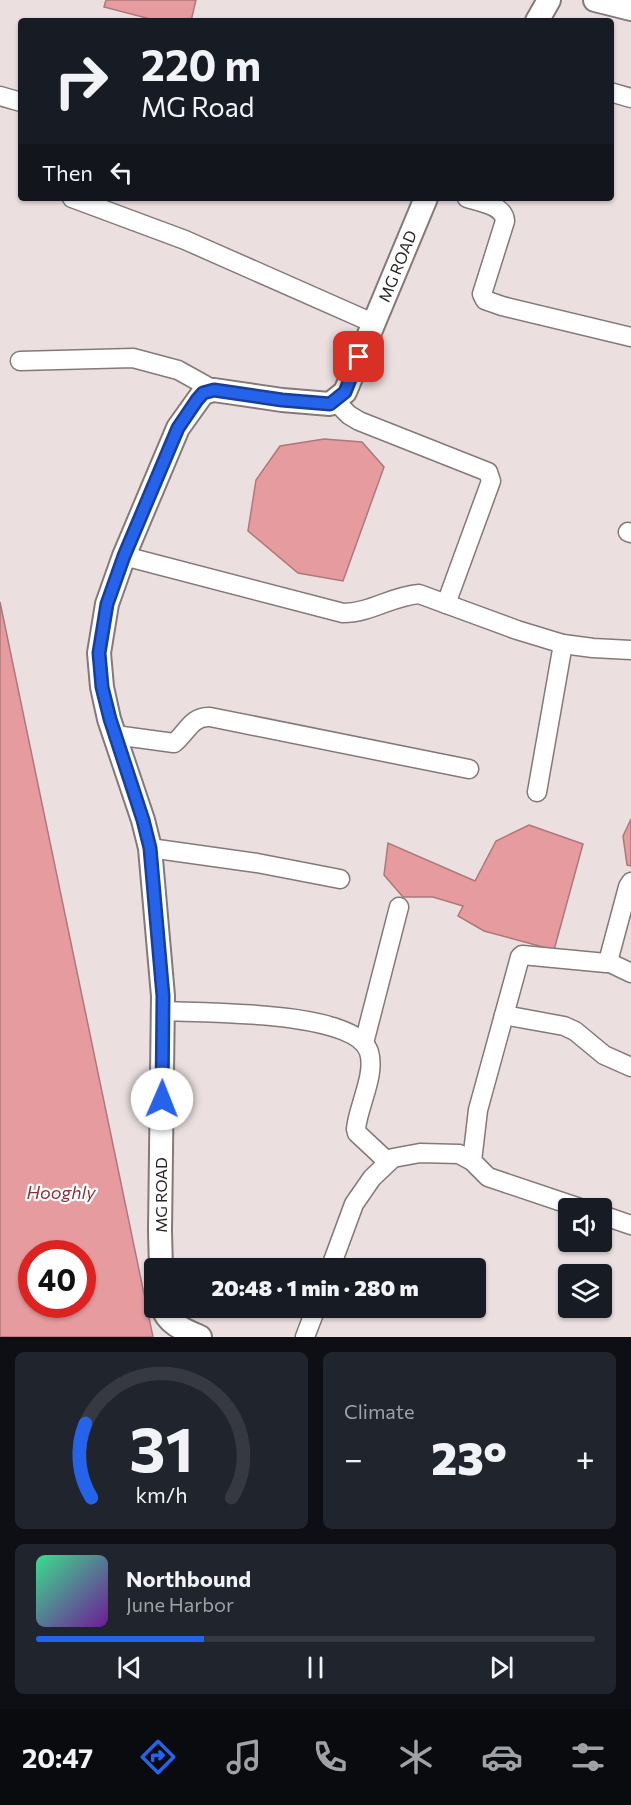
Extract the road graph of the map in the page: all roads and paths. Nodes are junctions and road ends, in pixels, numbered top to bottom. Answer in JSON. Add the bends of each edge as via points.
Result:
{"nodes":[{"id":1,"x":549,"y":0,"type":"edge"},
{"id":2,"x":595,"y":0,"type":"edge"},
{"id":3,"x":631,"y":9,"type":"edge"},
{"id":4,"x":539,"y":18,"type":"edge"},
{"id":5,"x":614,"y":93,"type":"edge"},
{"id":6,"x":0,"y":96,"type":"edge"},
{"id":7,"x":631,"y":98,"type":"edge"},
{"id":8,"x":18,"y":101,"type":"edge"},
{"id":9,"x":80,"y":201,"type":"edge"},
{"id":10,"x":425,"y":201,"type":"edge"},
{"id":11,"x":476,"y":201,"type":"edge"},
{"id":12,"x":373,"y":323,"type":"junction"},
{"id":13,"x":631,"y":337,"type":"edge"},
{"id":14,"x":20,"y":361,"type":"dead end"},
{"id":15,"x":214,"y":390,"type":"junction"},
{"id":16,"x":335,"y":401,"type":"junction"},
{"id":17,"x":124,"y":556,"type":"junction"},
{"id":18,"x":446,"y":604,"type":"junction"},
{"id":19,"x":563,"y":644,"type":"junction"},
{"id":20,"x":631,"y":650,"type":"edge"},
{"id":21,"x":115,"y":735,"type":"junction"},
{"id":22,"x":469,"y":769,"type":"dead end"},
{"id":23,"x":537,"y":792,"type":"dead end"},
{"id":24,"x":150,"y":848,"type":"junction"},
{"id":25,"x":340,"y":879,"type":"dead end"},
{"id":26,"x":631,"y":882,"type":"edge"},
{"id":27,"x":399,"y":907,"type":"dead end"},
{"id":28,"x":608,"y":962,"type":"junction"},
{"id":29,"x":631,"y":973,"type":"edge"},
{"id":30,"x":163,"y":1011,"type":"junction"},
{"id":31,"x":504,"y":1015,"type":"junction"},
{"id":32,"x":364,"y":1043,"type":"junction"},
{"id":33,"x":631,"y":1067,"type":"edge"},
{"id":34,"x":472,"y":1161,"type":"junction"},
{"id":35,"x":387,"y":1162,"type":"junction"},
{"id":36,"x":558,"y":1201,"type":"edge"},
{"id":37,"x":612,"y":1218,"type":"edge"},
{"id":38,"x":631,"y":1225,"type":"edge"},
{"id":39,"x":161,"y":1258,"type":"edge"},
{"id":40,"x":334,"y":1258,"type":"edge"},
{"id":41,"x":169,"y":1318,"type":"edge"},
{"id":42,"x":312,"y":1318,"type":"edge"},
{"id":43,"x":200,"y":1337,"type":"edge"},
{"id":44,"x":305,"y":1337,"type":"edge"}],
"edges":[{"from":1,"to":4,"type":"street"},
{"from":2,"to":3,"type":"street"},
{"from":5,"to":7,"type":"street"},
{"from":6,"to":8,"type":"street"},
{"from":9,"to":12,"type":"street","via":[[185,240]]},
{"from":10,"to":12,"type":"street","name":"MG ROAD"},
{"from":11,"to":13,"type":"street","via":[[497,208],[504,216],[483,291],[485,300]]},
{"from":12,"to":16,"type":"street","name":"MG ROAD","via":[[345,392]]},
{"from":14,"to":15,"type":"street","via":[[133,358],[178,370]]},
{"from":15,"to":16,"type":"street","via":[[282,400],[330,404]]},
{"from":15,"to":17,"type":"street","name":"MG ROAD","via":[[203,393],[178,428]]},
{"from":16,"to":18,"type":"street","via":[[359,421],[488,472],[490,481]]},
{"from":17,"to":18,"type":"street","via":[[343,613],[368,610],[414,595]]},
{"from":17,"to":21,"type":"street","name":"MG ROAD","via":[[107,604],[99,653],[102,687]]},
{"from":18,"to":19,"type":"street"},
{"from":19,"to":20,"type":"street"},
{"from":19,"to":23,"type":"street"},
{"from":21,"to":22,"type":"street","via":[[174,743],[195,720],[210,717]]},
{"from":21,"to":24,"type":"street","name":"MG ROAD"},
{"from":24,"to":25,"type":"street"},
{"from":24,"to":30,"type":"street","name":"MG ROAD"},
{"from":26,"to":28,"type":"street"},
{"from":27,"to":32,"type":"street"},
{"from":28,"to":29,"type":"street"},
{"from":28,"to":31,"type":"street","via":[[522,955]]},
{"from":30,"to":32,"type":"street","via":[[296,1018],[343,1029]]},
{"from":30,"to":39,"type":"street","name":"MG ROAD"},
{"from":31,"to":33,"type":"street","via":[[564,1026],[604,1055]]},
{"from":31,"to":34,"type":"street","via":[[478,1110]]},
{"from":32,"to":35,"type":"street","via":[[370,1068],[356,1130]]},
{"from":34,"to":35,"type":"street","via":[[452,1153],[420,1153]]},
{"from":34,"to":36,"type":"street","via":[[488,1177]]},
{"from":35,"to":40,"type":"street","via":[[354,1204]]},
{"from":37,"to":38,"type":"street"},
{"from":41,"to":43,"type":"street"},
{"from":42,"to":44,"type":"street"}]}
